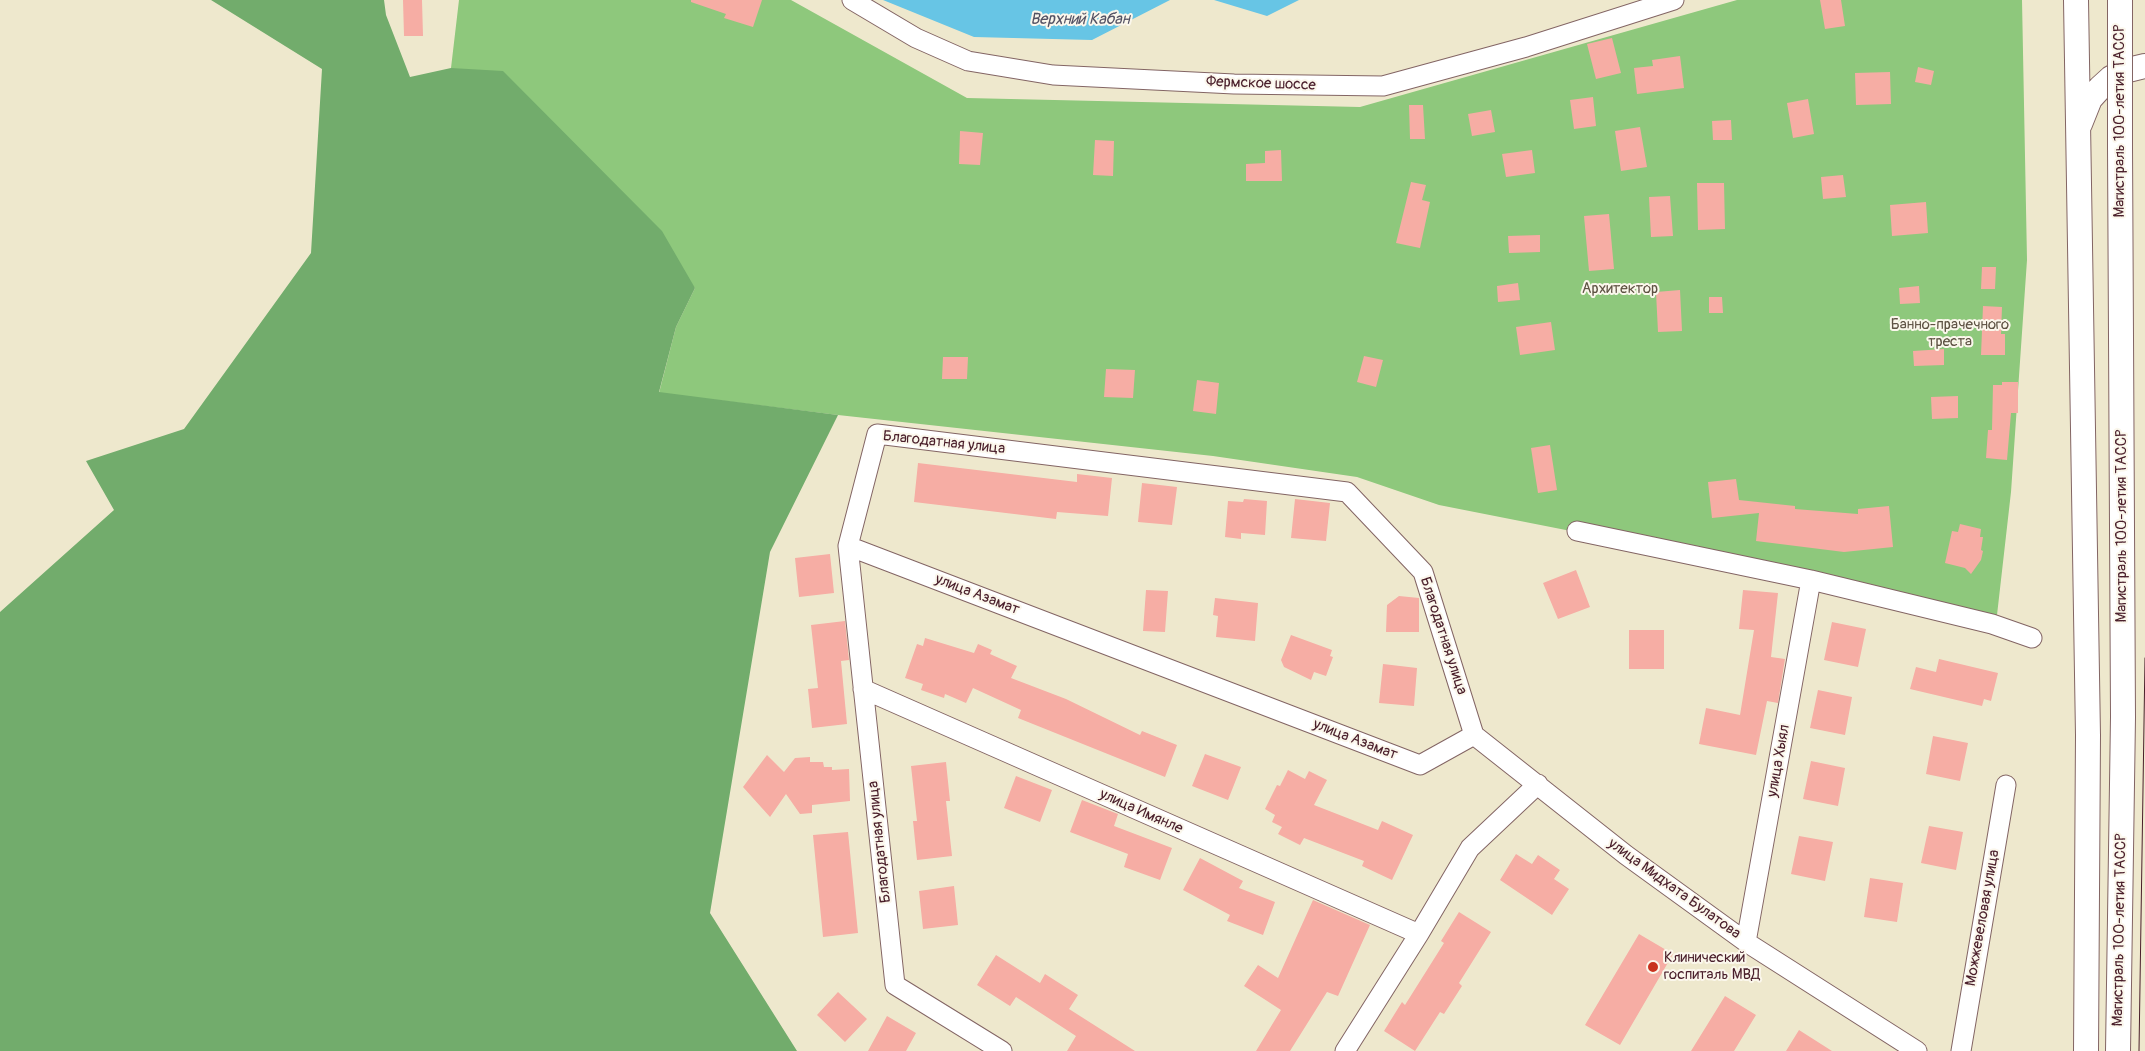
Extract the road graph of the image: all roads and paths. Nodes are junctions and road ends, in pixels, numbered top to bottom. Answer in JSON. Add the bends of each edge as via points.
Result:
{"nodes":[{"id":1,"x":852,"y":0,"type":"edge"},
{"id":2,"x":1674,"y":0,"type":"edge"},
{"id":3,"x":2076,"y":0,"type":"edge"},
{"id":4,"x":2120,"y":0,"type":"edge"},
{"id":5,"x":2145,"y":66,"type":"edge"},
{"id":6,"x":2078,"y":141,"type":"junction"},
{"id":7,"x":1577,"y":532,"type":"dead end"},
{"id":8,"x":848,"y":546,"type":"junction"},
{"id":9,"x":1811,"y":580,"type":"junction"},
{"id":10,"x":2032,"y":638,"type":"dead end"},
{"id":11,"x":863,"y":689,"type":"junction"},
{"id":12,"x":1474,"y":735,"type":"junction"},
{"id":13,"x":1538,"y":784,"type":"junction"},
{"id":14,"x":2006,"y":785,"type":"dead end"},
{"id":15,"x":1419,"y":934,"type":"junction"},
{"id":16,"x":1746,"y":942,"type":"junction"},
{"id":17,"x":1002,"y":1051,"type":"edge"},
{"id":18,"x":1345,"y":1051,"type":"edge"},
{"id":19,"x":1917,"y":1051,"type":"edge"},
{"id":20,"x":1961,"y":1051,"type":"edge"},
{"id":21,"x":2086,"y":1051,"type":"edge"},
{"id":22,"x":2118,"y":1051,"type":"edge"}],
"edges":[{"from":1,"to":2,"type":"street","name":"Фермское шоссе","via":[[916,38],[968,61],[1053,74],[1234,84],[1382,86],[1526,47]]},
{"from":3,"to":6,"type":"main road"},
{"from":4,"to":22,"type":"main road","name":"Магистраль 100-летия ТАССР","bridge":true,"via":[[2123,717]]},
{"from":5,"to":6,"type":"main road","via":[[2124,71],[2100,88],[2084,112]]},
{"from":6,"to":21,"type":"main road","via":[[2088,735]]},
{"from":7,"to":9,"type":"street"},
{"from":8,"to":11,"type":"street","name":"Благодатная улица"},
{"from":8,"to":12,"type":"street","name":"улица Азамат","via":[[1420,764]]},
{"from":8,"to":12,"type":"street","name":"Благодатная улица","via":[[877,434],[1347,492],[1422,572]]},
{"from":9,"to":10,"type":"street","via":[[1992,624]]},
{"from":9,"to":16,"type":"street","name":"улица Хыял"},
{"from":11,"to":15,"type":"street","name":"улица Имянле"},
{"from":11,"to":17,"type":"street","name":"Благодатная улица","via":[[895,984]]},
{"from":12,"to":13,"type":"street"},
{"from":13,"to":15,"type":"street","via":[[1470,848]]},
{"from":13,"to":16,"type":"street","name":"улица Мидхата Булатова","via":[[1626,855]]},
{"from":14,"to":20,"type":"street","name":"Можжевеловая улица"},
{"from":15,"to":18,"type":"street"},
{"from":16,"to":19,"type":"street","name":"улица Мидхата Булатова"}]}
